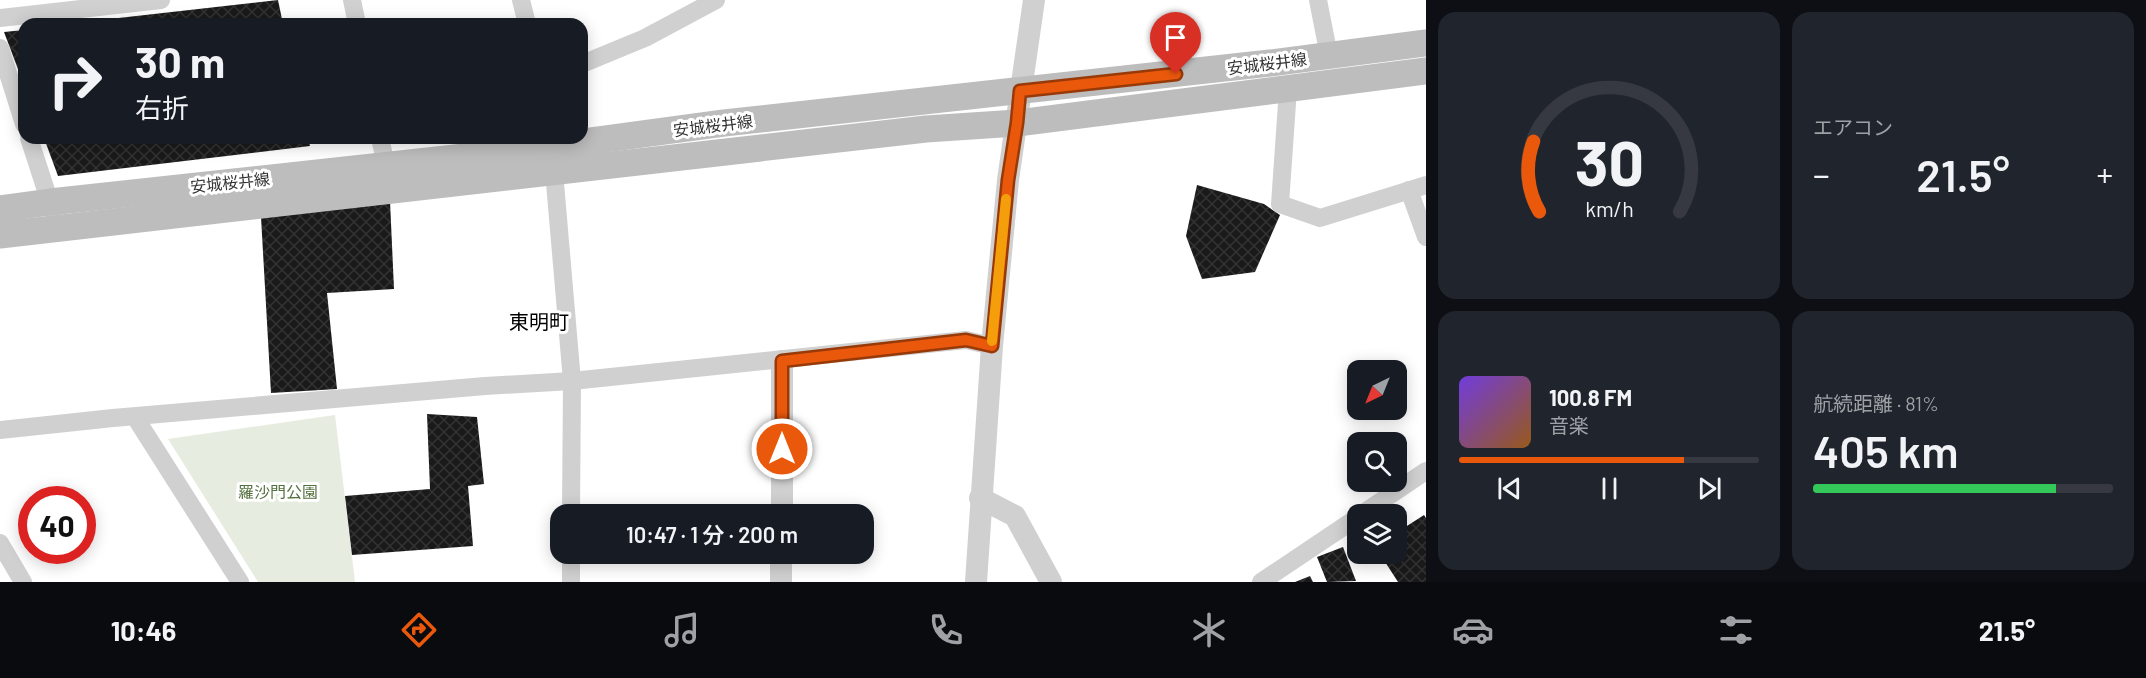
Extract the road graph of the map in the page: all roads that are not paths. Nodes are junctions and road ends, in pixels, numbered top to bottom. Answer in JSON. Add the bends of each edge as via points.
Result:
{"nodes":[{"id":1,"x":161,"y":0,"type":"edge"},
{"id":2,"x":352,"y":0,"type":"edge"},
{"id":3,"x":521,"y":0,"type":"edge"},
{"id":4,"x":716,"y":0,"type":"edge"},
{"id":5,"x":1034,"y":0,"type":"edge"},
{"id":6,"x":1318,"y":0,"type":"edge"},
{"id":7,"x":0,"y":18,"type":"edge"},
{"id":8,"x":356,"y":18,"type":"edge"},
{"id":9,"x":526,"y":18,"type":"edge"},
{"id":10,"x":1426,"y":43,"type":"edge"},
{"id":11,"x":0,"y":48,"type":"edge"},
{"id":12,"x":1329,"y":56,"type":"junction"},
{"id":13,"x":588,"y":62,"type":"edge"},
{"id":14,"x":1426,"y":71,"type":"edge"},
{"id":15,"x":1288,"y":89,"type":"junction"},
{"id":16,"x":1020,"y":91,"type":"junction"},
{"id":17,"x":18,"y":105,"type":"edge"},
{"id":18,"x":1017,"y":123,"type":"junction"},
{"id":19,"x":31,"y":144,"type":"edge"},
{"id":20,"x":381,"y":144,"type":"edge"},
{"id":21,"x":552,"y":152,"type":"edge"},
{"id":22,"x":386,"y":165,"type":"junction"},
{"id":23,"x":1418,"y":188,"type":"edge"},
{"id":24,"x":50,"y":202,"type":"junction"},
{"id":25,"x":0,"y":209,"type":"edge"},
{"id":26,"x":58,"y":228,"type":"junction"},
{"id":27,"x":0,"y":235,"type":"edge"},
{"id":28,"x":1426,"y":237,"type":"edge"},
{"id":29,"x":992,"y":346,"type":"junction"},
{"id":30,"x":782,"y":361,"type":"junction"},
{"id":31,"x":572,"y":381,"type":"junction"},
{"id":32,"x":135,"y":417,"type":"junction"},
{"id":33,"x":0,"y":430,"type":"edge"},
{"id":34,"x":1426,"y":471,"type":"edge"},
{"id":35,"x":980,"y":498,"type":"junction"},
{"id":36,"x":571,"y":504,"type":"edge"},
{"id":37,"x":782,"y":504,"type":"edge"},
{"id":38,"x":1377,"y":504,"type":"edge"},
{"id":39,"x":1347,"y":524,"type":"edge"},
{"id":40,"x":0,"y":543,"type":"edge"},
{"id":41,"x":571,"y":564,"type":"edge"},
{"id":42,"x":781,"y":564,"type":"edge"},
{"id":43,"x":23,"y":582,"type":"edge"},
{"id":44,"x":240,"y":582,"type":"edge"},
{"id":45,"x":571,"y":582,"type":"edge"},
{"id":46,"x":781,"y":582,"type":"edge"},
{"id":47,"x":976,"y":582,"type":"edge"},
{"id":48,"x":1052,"y":582,"type":"edge"},
{"id":49,"x":1261,"y":582,"type":"edge"}],
"edges":[{"from":1,"to":7,"type":"street"},
{"from":2,"to":8,"type":"street"},
{"from":3,"to":9,"type":"street"},
{"from":4,"to":13,"type":"street","via":[[645,38]]},
{"from":5,"to":16,"type":"street"},
{"from":6,"to":12,"type":"street"},
{"from":10,"to":12,"type":"main road","name":"安城桜井線"},
{"from":11,"to":17,"type":"street"},
{"from":12,"to":16,"type":"main road","name":"安城桜井線"},
{"from":14,"to":15,"type":"main road","name":"安城桜井線"},
{"from":15,"to":18,"type":"main road","name":"安城桜井線"},
{"from":15,"to":23,"type":"street","via":[[1280,204],[1320,218]]},
{"from":16,"to":18,"type":"street"},
{"from":16,"to":21,"type":"main road","name":"安城桜井線","via":[[724,123]]},
{"from":18,"to":21,"type":"main road","name":"安城桜井線"},
{"from":18,"to":29,"type":"street"},
{"from":19,"to":24,"type":"street"},
{"from":20,"to":22,"type":"street"},
{"from":21,"to":22,"type":"main road","name":"安城桜井線"},
{"from":21,"to":26,"type":"main road","name":"安城桜井線"},
{"from":21,"to":31,"type":"street"},
{"from":22,"to":24,"type":"main road","name":"安城桜井線"},
{"from":23,"to":28,"type":"street"},
{"from":24,"to":25,"type":"main road","name":"安城桜井線"},
{"from":24,"to":26,"type":"street"},
{"from":26,"to":27,"type":"main road","name":"安城桜井線"},
{"from":29,"to":30,"type":"street","via":[[966,340]]},
{"from":29,"to":35,"type":"street"},
{"from":30,"to":31,"type":"street"},
{"from":30,"to":37,"type":"street"},
{"from":31,"to":32,"type":"street"},
{"from":31,"to":36,"type":"street"},
{"from":32,"to":33,"type":"street"},
{"from":32,"to":44,"type":"street"},
{"from":34,"to":38,"type":"street"},
{"from":35,"to":47,"type":"street"},
{"from":35,"to":48,"type":"street","via":[[1015,516]]},
{"from":39,"to":49,"type":"street"},
{"from":40,"to":43,"type":"street"},
{"from":41,"to":45,"type":"street"},
{"from":42,"to":46,"type":"street"}]}
